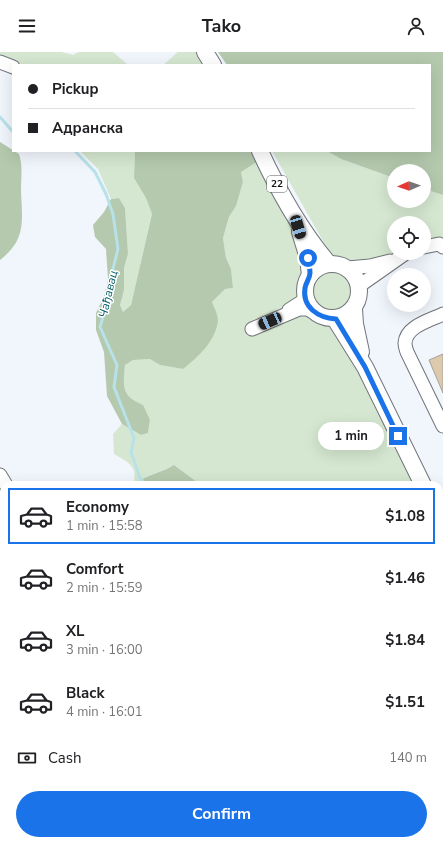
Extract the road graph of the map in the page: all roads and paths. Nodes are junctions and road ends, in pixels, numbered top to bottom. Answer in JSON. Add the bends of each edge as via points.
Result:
{"nodes":[{"id":1,"x":205,"y":52,"type":"edge"},
{"id":2,"x":0,"y":62,"type":"edge"},
{"id":3,"x":212,"y":64,"type":"edge"},
{"id":4,"x":12,"y":67,"type":"edge"},
{"id":5,"x":261,"y":152,"type":"edge"},
{"id":6,"x":295,"y":216,"type":"junction"},
{"id":7,"x":431,"y":246,"type":"edge"},
{"id":8,"x":443,"y":247,"type":"edge"},
{"id":9,"x":389,"y":260,"type":"edge"},
{"id":10,"x":396,"y":260,"type":"edge"},
{"id":11,"x":329,"y":264,"type":"junction"},
{"id":12,"x":348,"y":268,"type":"junction"},
{"id":13,"x":310,"y":275,"type":"junction"},
{"id":14,"x":359,"y":286,"type":"junction"},
{"id":15,"x":305,"y":294,"type":"junction"},
{"id":16,"x":354,"y":309,"type":"junction"},
{"id":17,"x":314,"y":312,"type":"junction"},
{"id":18,"x":443,"y":314,"type":"edge"},
{"id":19,"x":336,"y":319,"type":"junction"},
{"id":20,"x":270,"y":321,"type":"junction"},
{"id":21,"x":252,"y":329,"type":"dead end"},
{"id":22,"x":365,"y":367,"type":"junction"},
{"id":23,"x":443,"y":426,"type":"edge"},
{"id":24,"x":421,"y":481,"type":"edge"}],
"edges":[{"from":1,"to":3,"type":"main road"},
{"from":2,"to":4,"type":"street"},
{"from":5,"to":6,"type":"main road","number":"22"},
{"from":6,"to":11,"type":"main road","number":"22"},
{"from":6,"to":13,"type":"main road","number":"22","via":[[308,258]]},
{"from":7,"to":8,"type":"street","via":[[439,244]]},
{"from":9,"to":12,"type":"street","via":[[370,266]]},
{"from":10,"to":14,"type":"street"},
{"from":11,"to":12,"type":"main road"},
{"from":11,"to":13,"type":"main road","via":[[316,268]]},
{"from":12,"to":14,"type":"main road","via":[[356,277]]},
{"from":13,"to":15,"type":"main road","number":"22"},
{"from":14,"to":16,"type":"main road","via":[[360,295]]},
{"from":15,"to":17,"type":"main road","via":[[306,301]]},
{"from":15,"to":20,"type":"street","via":[[297,306]]},
{"from":16,"to":19,"type":"main road"},
{"from":16,"to":22,"type":"main road","via":[[356,331]]},
{"from":17,"to":19,"type":"main road"},
{"from":17,"to":20,"type":"street","via":[[299,309]]},
{"from":18,"to":23,"type":"street","via":[[412,329],[405,343]]},
{"from":19,"to":22,"type":"main road"},
{"from":20,"to":21,"type":"street"},
{"from":22,"to":24,"type":"main road"}]}
